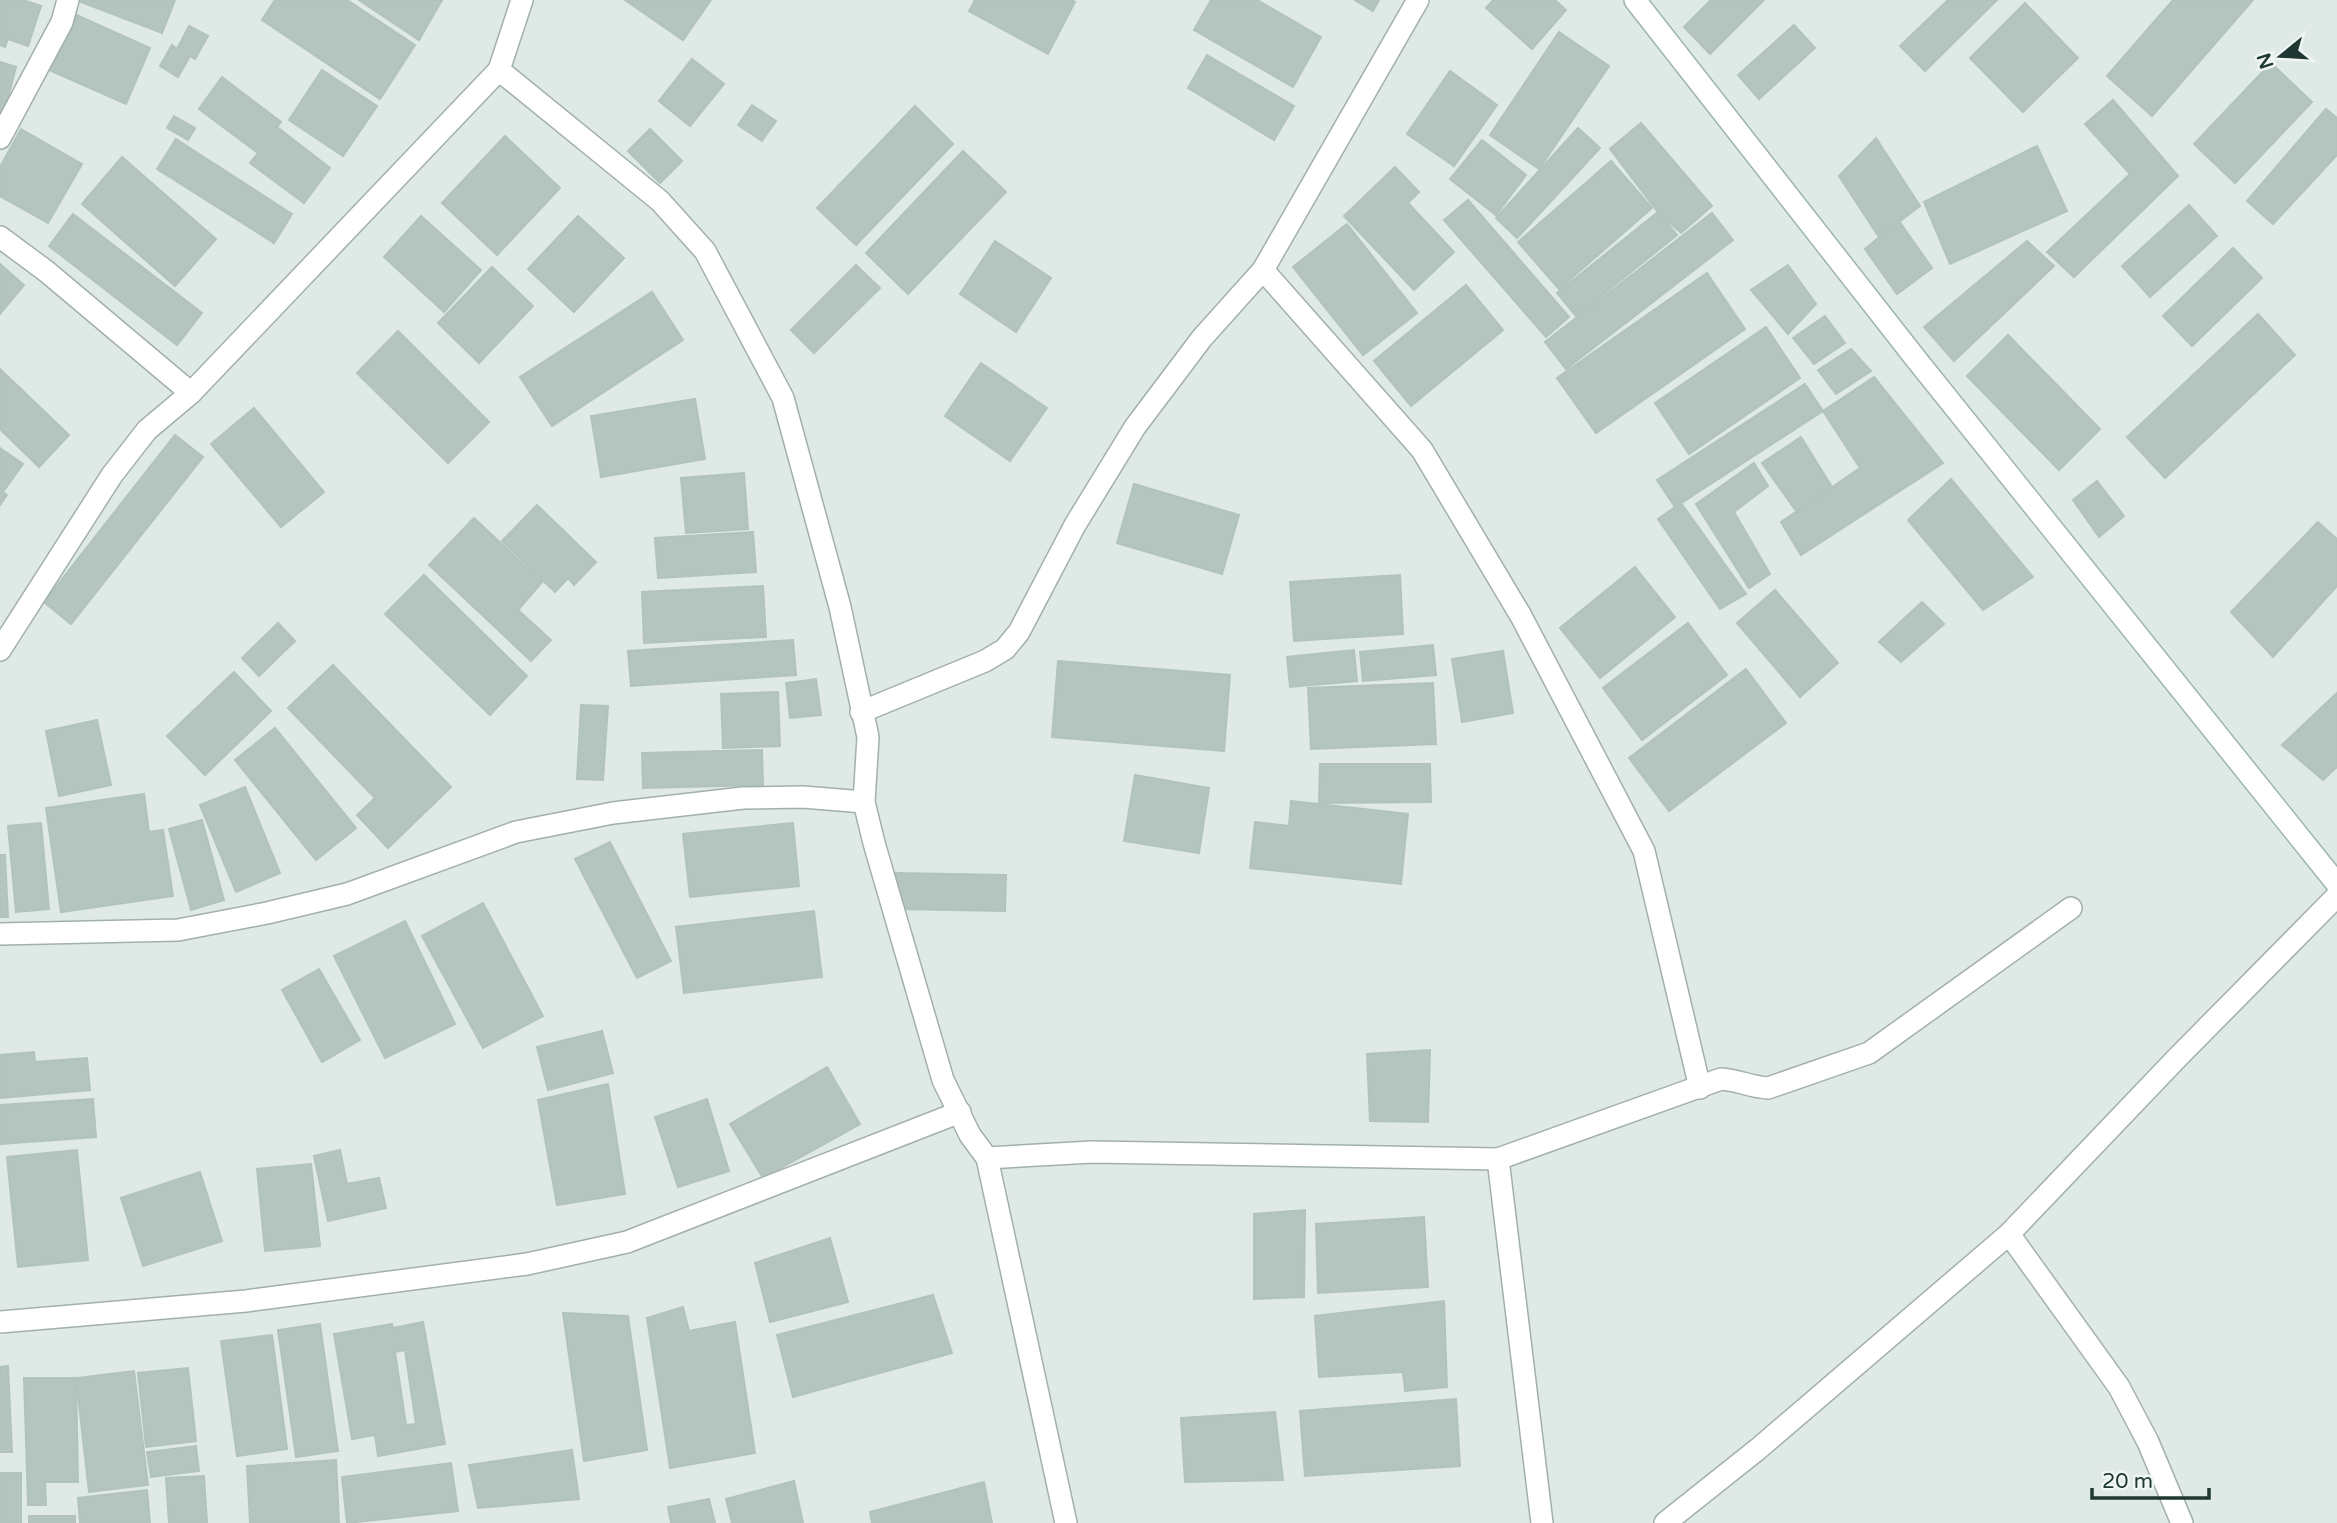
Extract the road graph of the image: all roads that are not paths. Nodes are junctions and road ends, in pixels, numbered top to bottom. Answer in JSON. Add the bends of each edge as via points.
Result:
{"nodes":[{"id":1,"x":68,"y":0,"type":"edge"},
{"id":2,"x":522,"y":0,"type":"edge"},
{"id":3,"x":1418,"y":0,"type":"edge"},
{"id":4,"x":1635,"y":0,"type":"edge"},
{"id":5,"x":499,"y":70,"type":"junction"},
{"id":6,"x":0,"y":138,"type":"edge"},
{"id":7,"x":0,"y":237,"type":"edge"},
{"id":8,"x":1263,"y":270,"type":"junction"},
{"id":9,"x":191,"y":393,"type":"junction"},
{"id":10,"x":0,"y":650,"type":"edge"},
{"id":11,"x":861,"y":712,"type":"junction"},
{"id":12,"x":864,"y":802,"type":"junction"},
{"id":13,"x":2337,"y":884,"type":"edge"},
{"id":14,"x":2337,"y":896,"type":"edge"},
{"id":15,"x":2071,"y":908,"type":"dead end"},
{"id":16,"x":0,"y":934,"type":"edge"},
{"id":17,"x":1700,"y":1088,"type":"junction"},
{"id":18,"x":960,"y":1112,"type":"junction"},
{"id":19,"x":987,"y":1158,"type":"junction"},
{"id":20,"x":1498,"y":1159,"type":"junction"},
{"id":21,"x":2009,"y":1234,"type":"junction"},
{"id":22,"x":0,"y":1322,"type":"edge"},
{"id":23,"x":1066,"y":1523,"type":"edge"},
{"id":24,"x":1542,"y":1523,"type":"edge"},
{"id":25,"x":1665,"y":1523,"type":"edge"},
{"id":26,"x":2182,"y":1523,"type":"edge"}],
"edges":[{"from":1,"to":6,"type":"street","via":[[62,22]]},
{"from":2,"to":5,"type":"street"},
{"from":3,"to":8,"type":"street"},
{"from":4,"to":13,"type":"street"},
{"from":5,"to":9,"type":"street"},
{"from":5,"to":11,"type":"street","via":[[660,201],[705,251],[783,398],[840,607]]},
{"from":7,"to":9,"type":"street"},
{"from":8,"to":11,"type":"street","via":[[1202,338],[1135,428],[1005,649]]},
{"from":8,"to":17,"type":"street","via":[[1422,450],[1521,616],[1644,851]]},
{"from":9,"to":10,"type":"street","via":[[147,430],[111,475]]},
{"from":11,"to":12,"type":"street","via":[[868,737]]},
{"from":12,"to":16,"type":"street","via":[[743,799],[613,813],[516,832],[347,894],[241,918],[178,930]]},
{"from":12,"to":18,"type":"street","via":[[943,1080]]},
{"from":14,"to":21,"type":"street"},
{"from":15,"to":17,"type":"street","via":[[1869,1053],[1768,1088],[1721,1079]]},
{"from":17,"to":20,"type":"street"},
{"from":18,"to":19,"type":"street"},
{"from":18,"to":22,"type":"street","via":[[614,1245],[527,1264],[246,1301]]},
{"from":19,"to":20,"type":"street","via":[[1092,1152]]},
{"from":19,"to":23,"type":"street"},
{"from":20,"to":24,"type":"street"},
{"from":21,"to":25,"type":"street"},
{"from":21,"to":26,"type":"street","via":[[2119,1387]]}]}
